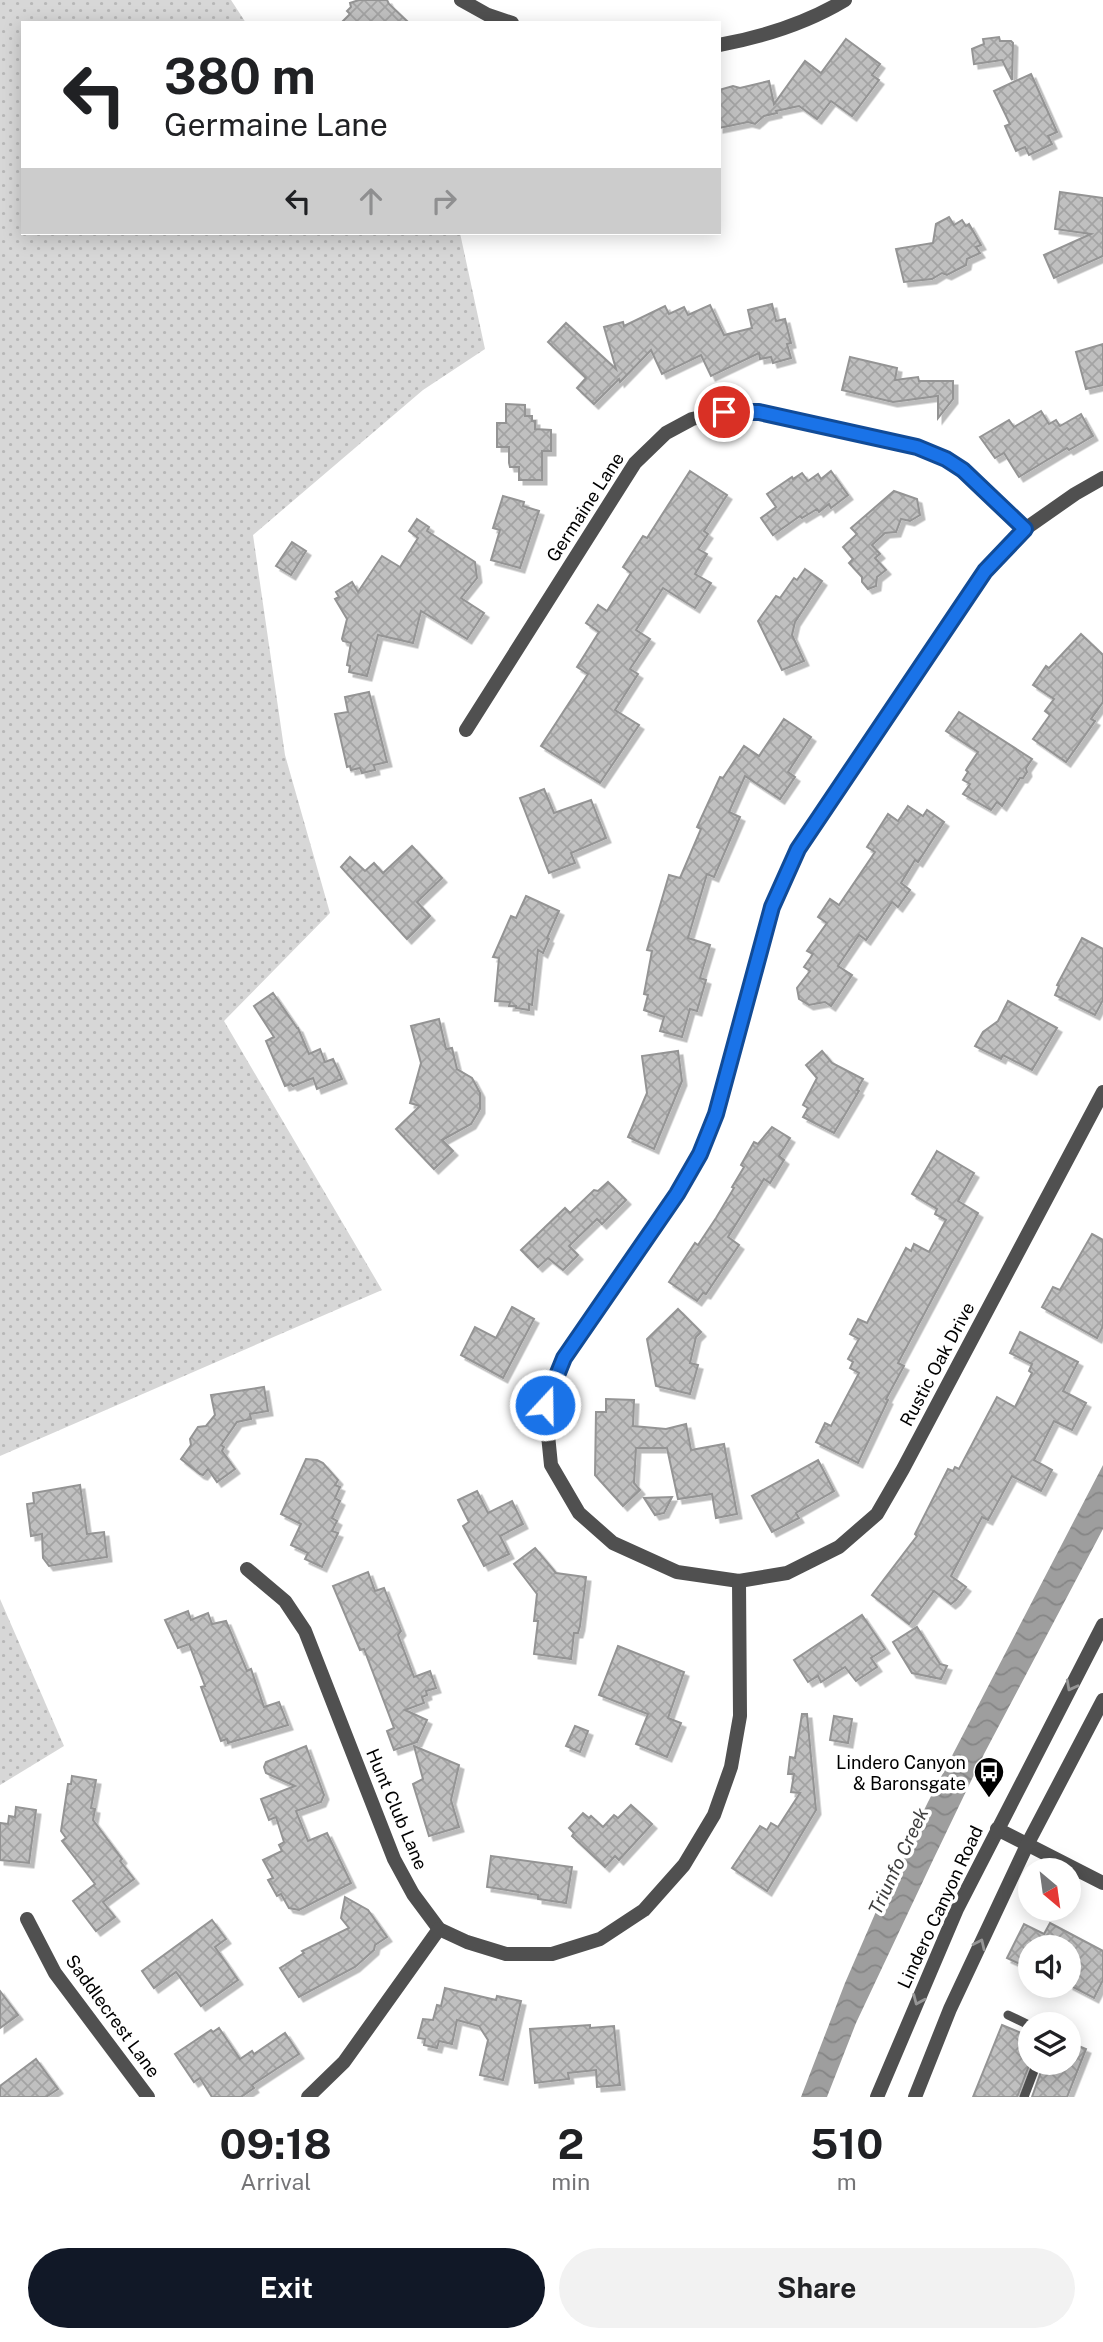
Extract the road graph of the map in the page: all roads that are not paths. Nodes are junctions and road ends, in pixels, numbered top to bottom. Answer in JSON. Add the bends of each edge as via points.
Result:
{"nodes":[{"id":1,"x":461,"y":0,"type":"edge"},
{"id":2,"x":845,"y":0,"type":"edge"},
{"id":3,"x":506,"y":21,"type":"edge"},
{"id":4,"x":721,"y":45,"type":"edge"},
{"id":5,"x":1103,"y":478,"type":"edge"},
{"id":6,"x":1025,"y":529,"type":"junction"},
{"id":7,"x":466,"y":730,"type":"dead end"},
{"id":8,"x":1103,"y":1092,"type":"edge"},
{"id":9,"x":247,"y":1569,"type":"dead end"},
{"id":10,"x":739,"y":1581,"type":"junction"},
{"id":11,"x":1103,"y":1625,"type":"edge"},
{"id":12,"x":1103,"y":1700,"type":"edge"},
{"id":13,"x":997,"y":1829,"type":"junction"},
{"id":14,"x":1028,"y":1843,"type":"junction"},
{"id":15,"x":1103,"y":1883,"type":"edge"},
{"id":16,"x":27,"y":1919,"type":"dead end"},
{"id":17,"x":439,"y":1929,"type":"junction"},
{"id":18,"x":1008,"y":2015,"type":"dead end"},
{"id":19,"x":1018,"y":2020,"type":"edge"},
{"id":20,"x":1032,"y":2075,"type":"edge"},
{"id":21,"x":148,"y":2097,"type":"edge"},
{"id":22,"x":308,"y":2097,"type":"edge"},
{"id":23,"x":877,"y":2097,"type":"edge"},
{"id":24,"x":915,"y":2097,"type":"edge"},
{"id":25,"x":1024,"y":2097,"type":"edge"}],
"edges":[{"from":1,"to":3,"type":"street"},
{"from":2,"to":4,"type":"street","via":[[751,39]]},
{"from":5,"to":6,"type":"street","name":"Rustic Oak Drive"},
{"from":6,"to":7,"type":"street","name":"Germaine Lane","via":[[963,470],[917,447],[759,412],[724,412],[692,419],[666,433],[635,463]]},
{"from":6,"to":10,"type":"street","name":"Rustic Oak Drive","via":[[985,571],[798,849],[772,907],[716,1114],[700,1154],[564,1358],[545,1405],[551,1465],[579,1513],[613,1543],[677,1572]]},
{"from":8,"to":10,"type":"street","name":"Rustic Oak Drive","via":[[877,1514],[839,1547],[787,1573]]},
{"from":9,"to":17,"type":"street","name":"Hunt Club Lane","via":[[285,1601],[305,1631],[394,1859]]},
{"from":10,"to":17,"type":"street","name":"Hunt Club Lane","via":[[740,1716],[731,1767],[714,1815],[684,1865],[644,1910],[600,1940],[552,1954],[506,1954]]},
{"from":11,"to":13,"type":"street","name":"Lindero Canyon Road","one_way":true},
{"from":12,"to":14,"type":"street"},
{"from":13,"to":14,"type":"street"},
{"from":13,"to":23,"type":"street","name":"Lindero Canyon Road","one_way":true,"via":[[957,1909]]},
{"from":14,"to":15,"type":"street"},
{"from":24,"to":14,"type":"street","one_way":true,"via":[[950,2009]]},
{"from":16,"to":21,"type":"street","name":"Saddlecrest Lane","via":[[55,1973]]},
{"from":17,"to":22,"type":"street","via":[[344,2062]]},
{"from":18,"to":19,"type":"lane"},
{"from":20,"to":25,"type":"lane"}]}
